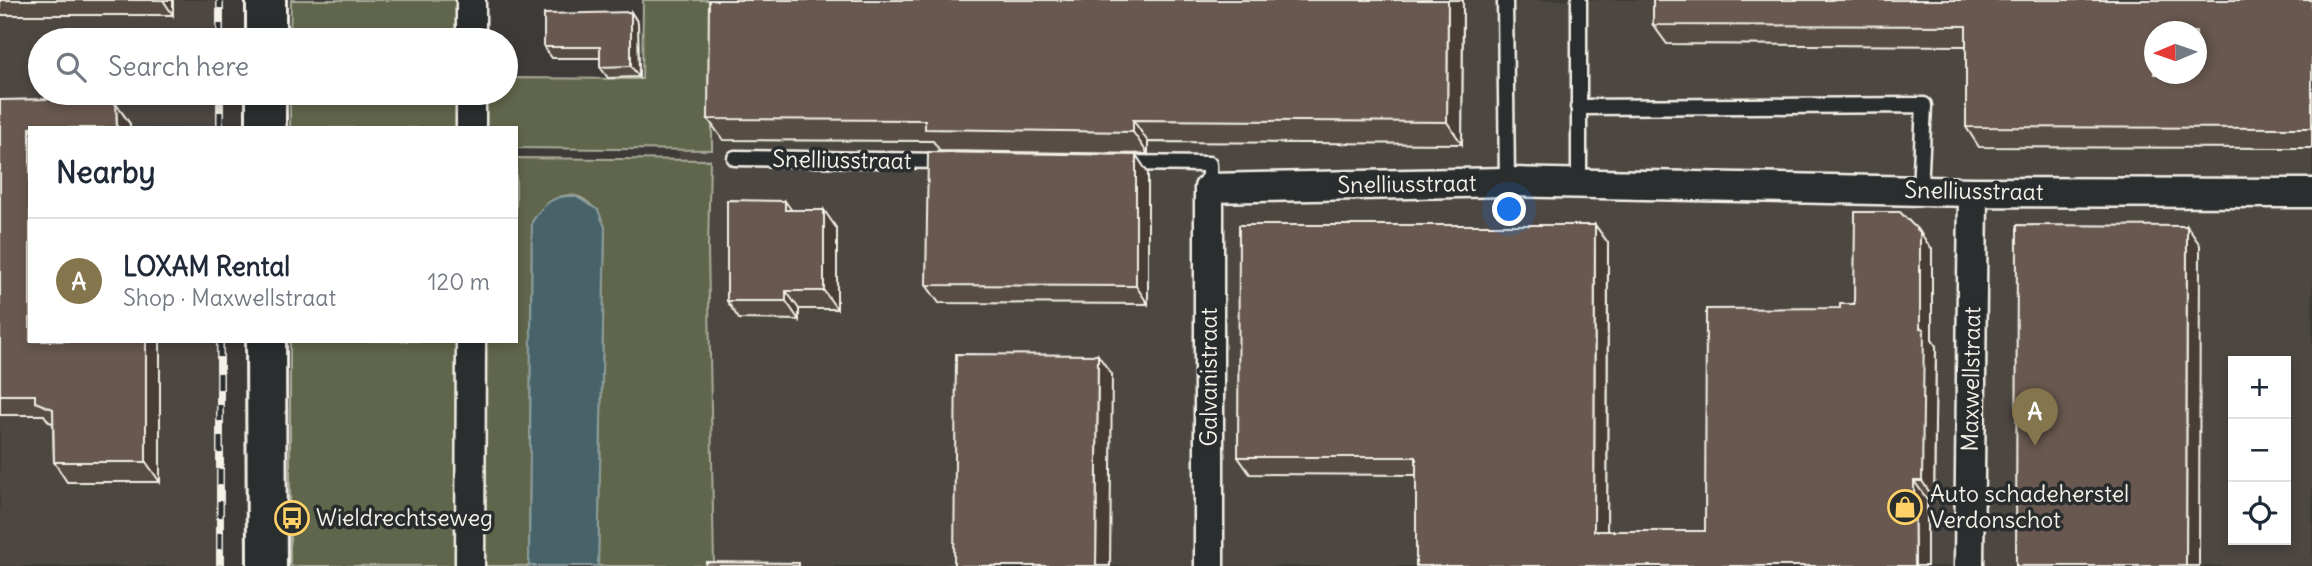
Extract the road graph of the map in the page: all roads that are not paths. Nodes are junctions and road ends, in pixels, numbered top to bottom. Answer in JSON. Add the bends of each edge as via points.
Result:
{"nodes":[{"id":1,"x":266,"y":0,"type":"edge"},
{"id":2,"x":471,"y":0,"type":"edge"},
{"id":3,"x":1505,"y":0,"type":"edge"},
{"id":4,"x":1579,"y":0,"type":"edge"},
{"id":5,"x":266,"y":28,"type":"edge"},
{"id":6,"x":471,"y":28,"type":"edge"},
{"id":7,"x":267,"y":105,"type":"edge"},
{"id":8,"x":471,"y":105,"type":"edge"},
{"id":9,"x":1578,"y":107,"type":"junction"},
{"id":10,"x":266,"y":126,"type":"edge"},
{"id":11,"x":471,"y":126,"type":"edge"},
{"id":12,"x":735,"y":158,"type":"dead end"},
{"id":13,"x":958,"y":161,"type":"edge"},
{"id":14,"x":1111,"y":163,"type":"edge"},
{"id":15,"x":1507,"y":182,"type":"junction"},
{"id":16,"x":1578,"y":183,"type":"junction"},
{"id":17,"x":1209,"y":188,"type":"junction"},
{"id":18,"x":1920,"y":191,"type":"junction"},
{"id":19,"x":1973,"y":192,"type":"junction"},
{"id":20,"x":2312,"y":194,"type":"edge"},
{"id":21,"x":266,"y":343,"type":"edge"},
{"id":22,"x":471,"y":343,"type":"edge"},
{"id":23,"x":267,"y":566,"type":"edge"},
{"id":24,"x":470,"y":566,"type":"edge"},
{"id":25,"x":1209,"y":566,"type":"edge"},
{"id":26,"x":1969,"y":566,"type":"edge"}],
"edges":[{"from":1,"to":5,"type":"street"},
{"from":2,"to":6,"type":"street"},
{"from":3,"to":15,"type":"lane"},
{"from":4,"to":9,"type":"lane"},
{"from":7,"to":10,"type":"street"},
{"from":8,"to":11,"type":"street"},
{"from":9,"to":16,"type":"lane"},
{"from":9,"to":18,"type":"lane","via":[[1924,105]]},
{"from":12,"to":13,"type":"lane","name":"Snelliusstraat"},
{"from":14,"to":17,"type":"lane","via":[[1209,164]]},
{"from":15,"to":16,"type":"street","name":"Snelliusstraat"},
{"from":15,"to":17,"type":"street","name":"Snelliusstraat"},
{"from":16,"to":18,"type":"street","name":"Snelliusstraat"},
{"from":17,"to":25,"type":"street","name":"Galvanistraat"},
{"from":18,"to":19,"type":"street","name":"Snelliusstraat"},
{"from":19,"to":20,"type":"street","name":"Snelliusstraat"},
{"from":19,"to":26,"type":"street","name":"Maxwellstraat"},
{"from":21,"to":23,"type":"street"},
{"from":22,"to":24,"type":"street"}]}
